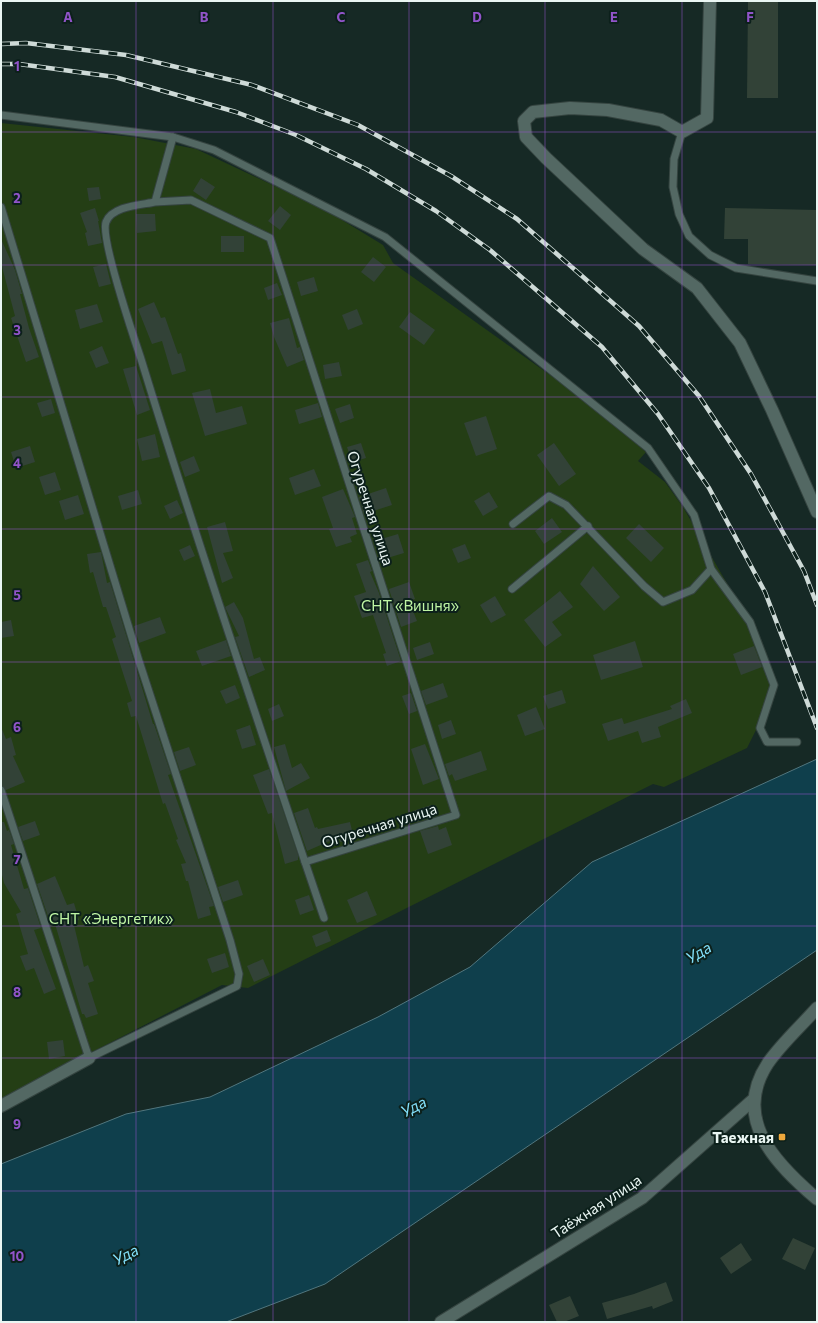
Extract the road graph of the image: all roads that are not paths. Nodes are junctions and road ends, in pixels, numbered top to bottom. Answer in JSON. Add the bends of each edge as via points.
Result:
{"nodes":[{"id":1,"x":710,"y":1,"type":"edge"},
{"id":2,"x":1,"y":115,"type":"edge"},
{"id":3,"x":682,"y":132,"type":"junction"},
{"id":4,"x":172,"y":137,"type":"junction"},
{"id":5,"x":154,"y":202,"type":"junction"},
{"id":6,"x":1,"y":207,"type":"edge"},
{"id":7,"x":817,"y":281,"type":"edge"},
{"id":8,"x":817,"y":512,"type":"edge"},
{"id":9,"x":513,"y":524,"type":"dead end"},
{"id":10,"x":588,"y":526,"type":"junction"},
{"id":11,"x":711,"y":569,"type":"junction"},
{"id":12,"x":512,"y":589,"type":"dead end"},
{"id":13,"x":797,"y":742,"type":"dead end"},
{"id":14,"x":1,"y":790,"type":"edge"},
{"id":15,"x":305,"y":862,"type":"junction"},
{"id":16,"x":324,"y":918,"type":"dead end"},
{"id":17,"x":817,"y":1008,"type":"edge"},
{"id":18,"x":89,"y":1058,"type":"junction"},
{"id":19,"x":754,"y":1099,"type":"junction"},
{"id":20,"x":1,"y":1106,"type":"edge"},
{"id":21,"x":817,"y":1199,"type":"edge"},
{"id":22,"x":441,"y":1322,"type":"edge"}],
"edges":[{"from":1,"to":3,"type":"street","via":[[707,118]]},
{"from":2,"to":4,"type":"lane"},
{"from":3,"to":7,"type":"lane","via":[[674,159],[672,187],[679,214],[689,236],[710,256],[736,268]]},
{"from":3,"to":8,"type":"street","via":[[661,120],[608,110],[570,108],[533,112],[524,120],[526,137],[546,158],[643,249],[696,288],[740,343]]},
{"from":4,"to":5,"type":"lane"},
{"from":4,"to":11,"type":"lane","via":[[214,150],[385,237],[476,309],[648,448],[694,515]]},
{"from":5,"to":15,"type":"lane","name":"Огуречная улица","via":[[114,212],[106,222],[105,232],[115,275],[190,520]]},
{"from":5,"to":15,"type":"lane","name":"Огуречная улица","via":[[191,200],[270,238],[456,815]]},
{"from":6,"to":18,"type":"lane","via":[[139,661],[239,974],[237,986]]},
{"from":9,"to":10,"type":"lane","via":[[549,496],[566,504]]},
{"from":10,"to":11,"type":"lane","via":[[644,586],[663,602],[692,590]]},
{"from":10,"to":12,"type":"lane"},
{"from":11,"to":13,"type":"lane","via":[[750,622],[774,685],[760,728],[767,742]]},
{"from":14,"to":18,"type":"lane"},
{"from":15,"to":16,"type":"lane"},
{"from":17,"to":19,"type":"street","via":[[769,1062],[758,1080]]},
{"from":18,"to":20,"type":"street"},
{"from":19,"to":21,"type":"street","via":[[758,1129],[768,1148],[789,1175]]},
{"from":19,"to":22,"type":"street","name":"Таёжная улица","via":[[642,1198]]}]}
